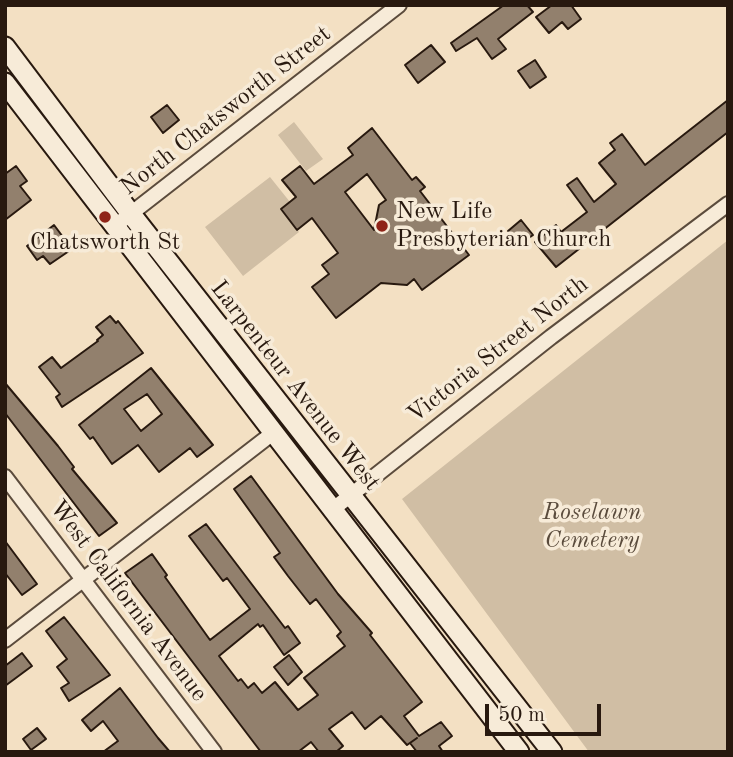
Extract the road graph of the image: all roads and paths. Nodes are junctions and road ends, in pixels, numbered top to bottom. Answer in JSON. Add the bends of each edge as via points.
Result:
{"nodes":[{"id":1,"x":399,"y":5,"type":"edge"},
{"id":2,"x":5,"y":47,"type":"edge"},
{"id":3,"x":5,"y":83,"type":"edge"},
{"id":4,"x":728,"y":204,"type":"edge"},
{"id":5,"x":131,"y":214,"type":"junction"},
{"id":6,"x":115,"y":226,"type":"junction"},
{"id":7,"x":273,"y":433,"type":"junction"},
{"id":8,"x":5,"y":477,"type":"edge"},
{"id":9,"x":349,"y":496,"type":"junction"},
{"id":10,"x":332,"y":510,"type":"junction"},
{"id":11,"x":84,"y":579,"type":"junction"},
{"id":12,"x":5,"y":640,"type":"edge"},
{"id":13,"x":537,"y":733,"type":"junction"},
{"id":14,"x":516,"y":751,"type":"edge"},
{"id":15,"x":215,"y":752,"type":"edge"},
{"id":16,"x":552,"y":752,"type":"edge"}],
"edges":[{"from":1,"to":5,"type":"street","name":"North Chatsworth Street"},
{"from":2,"to":5,"type":"main road","name":"Larpenteur Avenue West"},
{"from":3,"to":6,"type":"main road","name":"Larpenteur Avenue West"},
{"from":4,"to":9,"type":"street","name":"Victoria Street North"},
{"from":5,"to":6,"type":"street","name":"North Chatsworth Street"},
{"from":5,"to":9,"type":"main road","name":"Larpenteur Avenue West"},
{"from":6,"to":7,"type":"main road","name":"Larpenteur Avenue West"},
{"from":7,"to":10,"type":"main road","name":"Larpenteur Avenue West"},
{"from":7,"to":11,"type":"street"},
{"from":8,"to":11,"type":"street","name":"West California Avenue"},
{"from":9,"to":10,"type":"street","name":"Victoria Street North"},
{"from":9,"to":13,"type":"main road","name":"Larpenteur Avenue West"},
{"from":10,"to":14,"type":"main road","name":"Larpenteur Avenue West"},
{"from":11,"to":12,"type":"street"},
{"from":11,"to":15,"type":"street","name":"West California Avenue"},
{"from":13,"to":14,"type":"main road"},
{"from":13,"to":16,"type":"main road","name":"Larpenteur Avenue West"}]}
